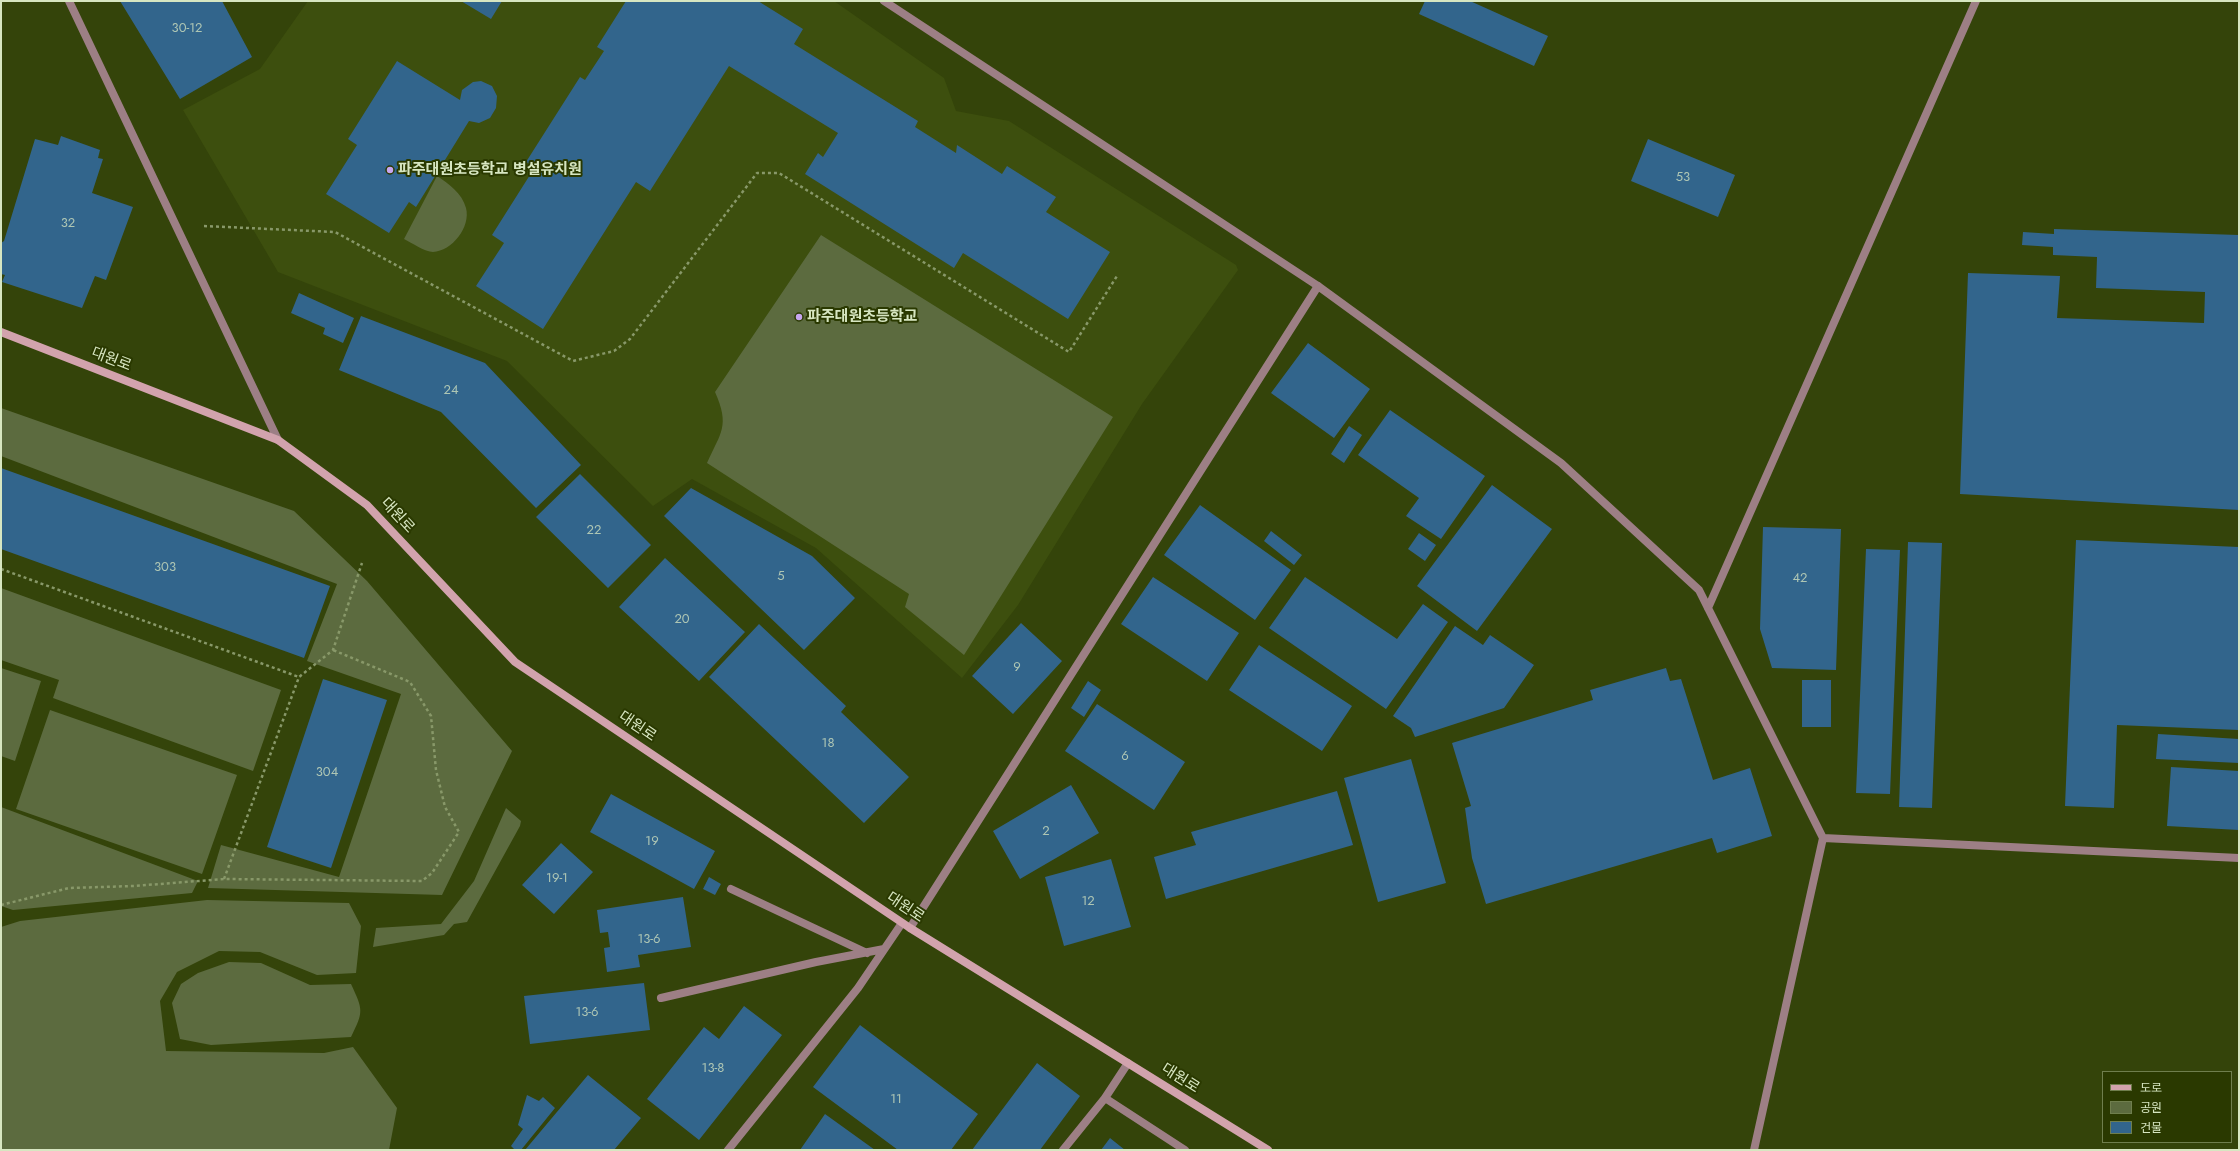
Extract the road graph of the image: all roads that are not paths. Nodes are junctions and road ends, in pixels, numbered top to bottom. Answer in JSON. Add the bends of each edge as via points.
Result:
{"nodes":[{"id":1,"x":69,"y":1,"type":"edge"},
{"id":2,"x":884,"y":1,"type":"edge"},
{"id":3,"x":1976,"y":1,"type":"edge"},
{"id":4,"x":1318,"y":286,"type":"junction"},
{"id":5,"x":1,"y":332,"type":"edge"},
{"id":6,"x":278,"y":440,"type":"junction"},
{"id":7,"x":1708,"y":608,"type":"junction"},
{"id":8,"x":1823,"y":838,"type":"junction"},
{"id":9,"x":2239,"y":858,"type":"edge"},
{"id":10,"x":730,"y":888,"type":"dead end"},
{"id":11,"x":902,"y":923,"type":"junction"},
{"id":12,"x":910,"y":928,"type":"junction"},
{"id":13,"x":884,"y":950,"type":"junction"},
{"id":14,"x":867,"y":953,"type":"junction"},
{"id":15,"x":661,"y":998,"type":"dead end"},
{"id":16,"x":1128,"y":1063,"type":"junction"},
{"id":17,"x":1105,"y":1098,"type":"junction"},
{"id":18,"x":728,"y":1150,"type":"edge"},
{"id":19,"x":1063,"y":1150,"type":"edge"},
{"id":20,"x":1185,"y":1150,"type":"edge"},
{"id":21,"x":1268,"y":1150,"type":"edge"},
{"id":22,"x":1754,"y":1150,"type":"edge"}],
"edges":[{"from":1,"to":6,"type":"street"},
{"from":2,"to":4,"type":"street"},
{"from":3,"to":7,"type":"street"},
{"from":4,"to":7,"type":"street","via":[[1561,463],[1699,590]]},
{"from":4,"to":12,"type":"street"},
{"from":5,"to":6,"type":"main road","name":"대원로"},
{"from":6,"to":11,"type":"main road","name":"대원로","via":[[367,505],[515,662]]},
{"from":7,"to":8,"type":"street"},
{"from":8,"to":9,"type":"street"},
{"from":8,"to":22,"type":"street"},
{"from":10,"to":14,"type":"street"},
{"from":11,"to":12,"type":"main road","name":"대원로"},
{"from":11,"to":13,"type":"street"},
{"from":12,"to":16,"type":"main road","name":"대원로"},
{"from":13,"to":14,"type":"street"},
{"from":13,"to":18,"type":"street","via":[[858,988]]},
{"from":14,"to":15,"type":"street","via":[[816,962]]},
{"from":16,"to":17,"type":"street"},
{"from":16,"to":21,"type":"main road","name":"대원로"},
{"from":17,"to":19,"type":"street"},
{"from":17,"to":20,"type":"street"}]}
